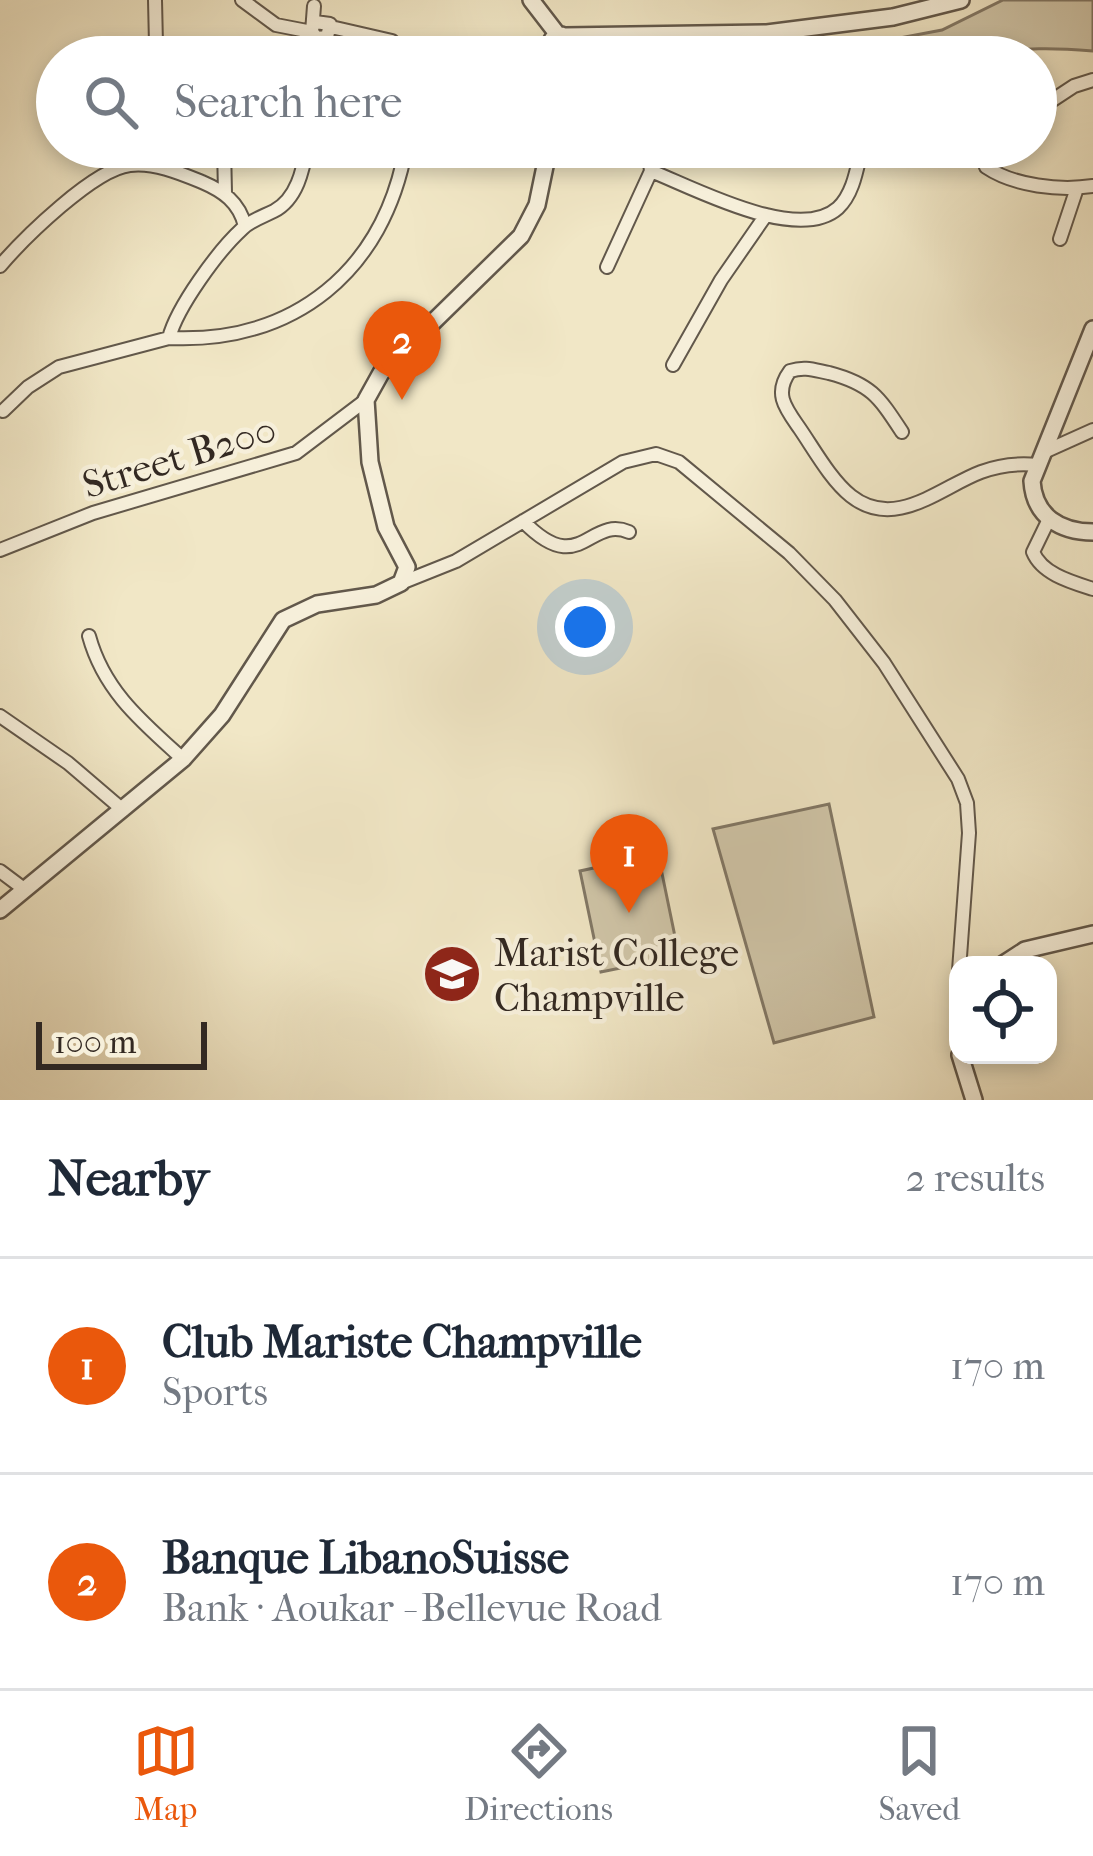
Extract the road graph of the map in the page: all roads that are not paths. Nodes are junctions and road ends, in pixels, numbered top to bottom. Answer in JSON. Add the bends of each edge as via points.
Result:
{"nodes":[{"id":1,"x":155,"y":0,"type":"edge"},
{"id":2,"x":242,"y":0,"type":"edge"},
{"id":3,"x":532,"y":0,"type":"edge"},
{"id":4,"x":962,"y":0,"type":"edge"},
{"id":5,"x":312,"y":3,"type":"edge"},
{"id":6,"x":323,"y":30,"type":"junction"},
{"id":7,"x":156,"y":36,"type":"edge"},
{"id":8,"x":364,"y":36,"type":"edge"},
{"id":9,"x":553,"y":36,"type":"edge"},
{"id":10,"x":644,"y":36,"type":"edge"},
{"id":11,"x":1093,"y":80,"type":"edge"},
{"id":12,"x":1057,"y":97,"type":"edge"},
{"id":13,"x":119,"y":168,"type":"edge"},
{"id":14,"x":162,"y":168,"type":"edge"},
{"id":15,"x":224,"y":168,"type":"edge"},
{"id":16,"x":300,"y":168,"type":"edge"},
{"id":17,"x":401,"y":168,"type":"edge"},
{"id":18,"x":545,"y":168,"type":"edge"},
{"id":19,"x":651,"y":168,"type":"edge"},
{"id":20,"x":856,"y":168,"type":"edge"},
{"id":21,"x":988,"y":168,"type":"edge"},
{"id":22,"x":651,"y":171,"type":"junction"},
{"id":23,"x":1093,"y":187,"type":"edge"},
{"id":24,"x":1077,"y":188,"type":"junction"},
{"id":25,"x":225,"y":193,"type":"junction"},
{"id":26,"x":766,"y":215,"type":"junction"},
{"id":27,"x":245,"y":226,"type":"junction"},
{"id":28,"x":1060,"y":239,"type":"dead end"},
{"id":29,"x":0,"y":266,"type":"edge"},
{"id":30,"x":607,"y":267,"type":"dead end"},
{"id":31,"x":1093,"y":329,"type":"edge"},
{"id":32,"x":169,"y":338,"type":"junction"},
{"id":33,"x":673,"y":365,"type":"dead end"},
{"id":34,"x":366,"y":400,"type":"junction"},
{"id":35,"x":3,"y":411,"type":"dead end"},
{"id":36,"x":1093,"y":430,"type":"edge"},
{"id":37,"x":902,"y":432,"type":"dead end"},
{"id":38,"x":1040,"y":459,"type":"junction"},
{"id":39,"x":1049,"y":519,"type":"junction"},
{"id":40,"x":523,"y":521,"type":"junction"},
{"id":41,"x":629,"y":532,"type":"dead end"},
{"id":42,"x":1093,"y":532,"type":"edge"},
{"id":43,"x":0,"y":550,"type":"edge"},
{"id":44,"x":400,"y":583,"type":"junction"},
{"id":45,"x":1093,"y":589,"type":"edge"},
{"id":46,"x":89,"y":636,"type":"dead end"},
{"id":47,"x":0,"y":716,"type":"edge"},
{"id":48,"x":183,"y":759,"type":"junction"},
{"id":49,"x":123,"y":810,"type":"junction"},
{"id":50,"x":0,"y":871,"type":"edge"},
{"id":51,"x":24,"y":889,"type":"junction"},
{"id":52,"x":0,"y":910,"type":"edge"},
{"id":53,"x":1093,"y":934,"type":"edge"},
{"id":54,"x":960,"y":956,"type":"edge"},
{"id":55,"x":1016,"y":956,"type":"edge"},
{"id":56,"x":963,"y":1064,"type":"edge"},
{"id":57,"x":974,"y":1100,"type":"edge"}],
"edges":[{"from":1,"to":7,"type":"street"},
{"from":2,"to":6,"type":"street","via":[[291,30]]},
{"from":3,"to":9,"type":"street"},
{"from":4,"to":10,"type":"street","via":[[848,24]]},
{"from":5,"to":6,"type":"street"},
{"from":6,"to":8,"type":"street"},
{"from":11,"to":12,"type":"street"},
{"from":13,"to":29,"type":"street","via":[[89,185]]},
{"from":14,"to":25,"type":"street"},
{"from":15,"to":25,"type":"street"},
{"from":16,"to":27,"type":"street","via":[[289,199]]},
{"from":17,"to":32,"type":"street","via":[[378,232],[316,298],[266,326],[221,338]]},
{"from":18,"to":34,"type":"street","via":[[521,236],[381,373]]},
{"from":19,"to":22,"type":"street"},
{"from":20,"to":26,"type":"street","via":[[833,212],[794,221]]},
{"from":21,"to":24,"type":"street"},
{"from":22,"to":26,"type":"street"},
{"from":22,"to":30,"type":"street"},
{"from":23,"to":24,"type":"street"},
{"from":24,"to":28,"type":"street"},
{"from":25,"to":27,"type":"street"},
{"from":26,"to":33,"type":"street"},
{"from":27,"to":32,"type":"street"},
{"from":31,"to":38,"type":"street"},
{"from":32,"to":35,"type":"street","via":[[58,367]]},
{"from":34,"to":43,"type":"street","name":"Street B200","via":[[296,453],[93,513]]},
{"from":34,"to":44,"type":"street","via":[[380,507],[407,567]]},
{"from":36,"to":38,"type":"street"},
{"from":37,"to":38,"type":"street","via":[[874,392],[854,380],[805,368],[783,383],[783,405],[840,484],[876,508],[914,506],[992,468]]},
{"from":38,"to":39,"type":"street","via":[[1034,496]]},
{"from":39,"to":42,"type":"street"},
{"from":39,"to":45,"type":"street","via":[[1036,560]]},
{"from":40,"to":41,"type":"street","via":[[561,547],[610,529]]},
{"from":40,"to":44,"type":"street"},
{"from":40,"to":54,"type":"street","via":[[623,462],[669,456],[789,553],[884,663],[963,790],[969,833]]},
{"from":44,"to":48,"type":"street","via":[[283,620]]},
{"from":46,"to":48,"type":"street","via":[[116,695]]},
{"from":47,"to":49,"type":"street"},
{"from":48,"to":49,"type":"street"},
{"from":49,"to":51,"type":"street"},
{"from":50,"to":51,"type":"street"},
{"from":51,"to":52,"type":"street"},
{"from":53,"to":55,"type":"street"},
{"from":56,"to":57,"type":"street"}]}
